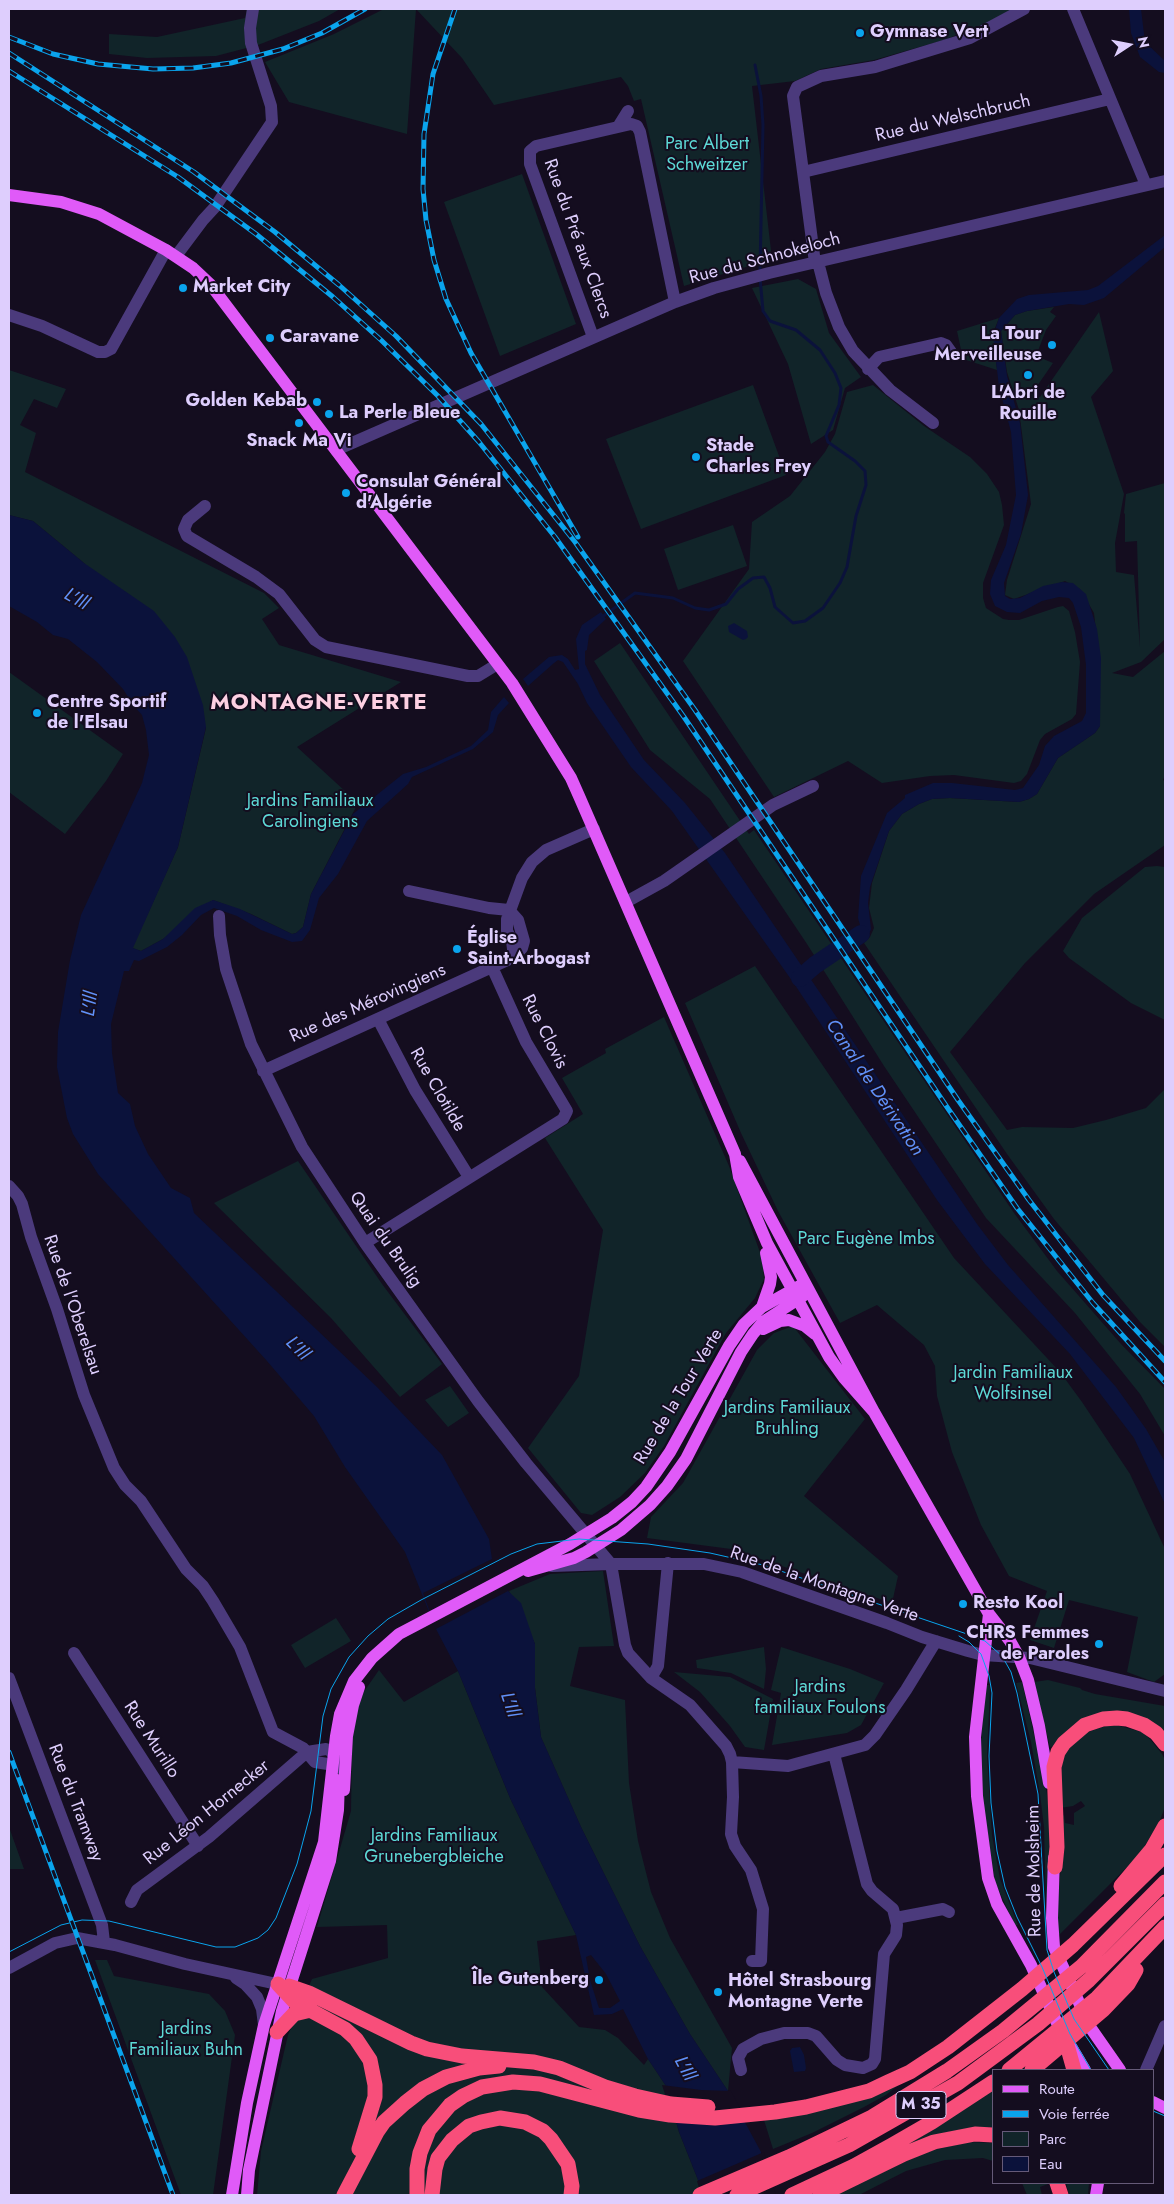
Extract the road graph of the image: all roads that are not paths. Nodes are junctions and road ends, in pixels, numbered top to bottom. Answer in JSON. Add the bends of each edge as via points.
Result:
{"nodes":[{"id":1,"x":253,"y":9,"type":"edge"},
{"id":2,"x":1024,"y":9,"type":"edge"},
{"id":3,"x":1073,"y":9,"type":"edge"},
{"id":4,"x":1110,"y":99,"type":"junction"},
{"id":5,"x":628,"y":111,"type":"dead end"},
{"id":6,"x":618,"y":127,"type":"junction"},
{"id":7,"x":803,"y":172,"type":"junction"},
{"id":8,"x":1165,"y":181,"type":"edge"},
{"id":9,"x":1146,"y":185,"type":"junction"},
{"id":10,"x":9,"y":195,"type":"edge"},
{"id":11,"x":171,"y":253,"type":"junction"},
{"id":12,"x":817,"y":262,"type":"junction"},
{"id":13,"x":675,"y":302,"type":"junction"},
{"id":14,"x":9,"y":315,"type":"edge"},
{"id":15,"x":593,"y":337,"type":"junction"},
{"id":16,"x":951,"y":352,"type":"dead end"},
{"id":17,"x":868,"y":369,"type":"junction"},
{"id":18,"x":932,"y":423,"type":"dead end"},
{"id":19,"x":336,"y":450,"type":"junction"},
{"id":20,"x":205,"y":506,"type":"dead end"},
{"id":21,"x":496,"y":665,"type":"junction"},
{"id":22,"x":813,"y":786,"type":"dead end"},
{"id":23,"x":594,"y":829,"type":"junction"},
{"id":24,"x":409,"y":891,"type":"dead end"},
{"id":25,"x":626,"y":902,"type":"junction"},
{"id":26,"x":509,"y":910,"type":"junction"},
{"id":27,"x":219,"y":916,"type":"dead end"},
{"id":28,"x":492,"y":967,"type":"junction"},
{"id":29,"x":378,"y":1018,"type":"junction"},
{"id":30,"x":263,"y":1071,"type":"junction"},
{"id":31,"x":736,"y":1154,"type":"junction"},
{"id":32,"x":469,"y":1177,"type":"junction"},
{"id":33,"x":9,"y":1186,"type":"edge"},
{"id":34,"x":760,"y":1228,"type":"junction"},
{"id":35,"x":365,"y":1243,"type":"junction"},
{"id":36,"x":808,"y":1288,"type":"junction"},
{"id":37,"x":794,"y":1295,"type":"junction"},
{"id":38,"x":762,"y":1307,"type":"junction"},
{"id":39,"x":753,"y":1334,"type":"junction"},
{"id":40,"x":817,"y":1335,"type":"junction"},
{"id":41,"x":874,"y":1412,"type":"junction"},
{"id":42,"x":586,"y":1534,"type":"junction"},
{"id":43,"x":596,"y":1546,"type":"junction"},
{"id":44,"x":668,"y":1563,"type":"junction"},
{"id":45,"x":611,"y":1564,"type":"junction"},
{"id":46,"x":544,"y":1567,"type":"junction"},
{"id":47,"x":506,"y":1577,"type":"junction"},
{"id":48,"x":989,"y":1614,"type":"junction"},
{"id":49,"x":936,"y":1641,"type":"junction"},
{"id":50,"x":390,"y":1642,"type":"junction"},
{"id":51,"x":968,"y":1651,"type":"junction"},
{"id":52,"x":74,"y":1653,"type":"dead end"},
{"id":53,"x":983,"y":1655,"type":"junction"},
{"id":54,"x":1024,"y":1657,"type":"junction"},
{"id":55,"x":981,"y":1672,"type":"junction"},
{"id":56,"x":9,"y":1678,"type":"edge"},
{"id":57,"x":651,"y":1678,"type":"junction"},
{"id":58,"x":1165,"y":1691,"type":"edge"},
{"id":59,"x":1165,"y":1744,"type":"edge"},
{"id":60,"x":834,"y":1754,"type":"junction"},
{"id":61,"x":309,"y":1755,"type":"junction"},
{"id":62,"x":732,"y":1762,"type":"junction"},
{"id":63,"x":338,"y":1765,"type":"junction"},
{"id":64,"x":1165,"y":1826,"type":"edge"},
{"id":65,"x":198,"y":1846,"type":"junction"},
{"id":66,"x":1165,"y":1855,"type":"edge"},
{"id":67,"x":1055,"y":1867,"type":"junction"},
{"id":68,"x":1165,"y":1882,"type":"edge"},
{"id":69,"x":131,"y":1902,"type":"dead end"},
{"id":70,"x":310,"y":1902,"type":"junction"},
{"id":71,"x":1165,"y":1904,"type":"edge"},
{"id":72,"x":949,"y":1912,"type":"dead end"},
{"id":73,"x":896,"y":1918,"type":"junction"},
{"id":74,"x":1165,"y":1928,"type":"edge"},
{"id":75,"x":1076,"y":1941,"type":"junction"},
{"id":76,"x":104,"y":1942,"type":"junction"},
{"id":77,"x":752,"y":1961,"type":"dead end"},
{"id":78,"x":9,"y":1968,"type":"edge"},
{"id":79,"x":224,"y":1973,"type":"junction"},
{"id":80,"x":284,"y":1988,"type":"junction"},
{"id":81,"x":310,"y":2010,"type":"junction"},
{"id":82,"x":1165,"y":2026,"type":"edge"},
{"id":83,"x":271,"y":2028,"type":"junction"},
{"id":84,"x":1065,"y":2038,"type":"junction"},
{"id":85,"x":1048,"y":2048,"type":"junction"},
{"id":86,"x":1010,"y":2069,"type":"edge"},
{"id":87,"x":1033,"y":2069,"type":"edge"},
{"id":88,"x":1074,"y":2069,"type":"edge"},
{"id":89,"x":1084,"y":2069,"type":"edge"},
{"id":90,"x":1119,"y":2069,"type":"edge"},
{"id":91,"x":1146,"y":2069,"type":"edge"},
{"id":92,"x":741,"y":2070,"type":"dead end"},
{"id":93,"x":584,"y":2079,"type":"junction"},
{"id":94,"x":992,"y":2083,"type":"edge"},
{"id":95,"x":637,"y":2103,"type":"junction"},
{"id":96,"x":992,"y":2136,"type":"edge"},
{"id":97,"x":791,"y":2164,"type":"junction"},
{"id":98,"x":797,"y":2193,"type":"edge"},
{"id":99,"x":232,"y":2195,"type":"edge"},
{"id":100,"x":247,"y":2195,"type":"edge"},
{"id":101,"x":343,"y":2195,"type":"edge"},
{"id":102,"x":417,"y":2195,"type":"edge"},
{"id":103,"x":432,"y":2195,"type":"edge"},
{"id":104,"x":571,"y":2195,"type":"edge"},
{"id":105,"x":700,"y":2195,"type":"edge"},
{"id":106,"x":736,"y":2195,"type":"edge"},
{"id":107,"x":820,"y":2195,"type":"edge"}],
"edges":[{"from":1,"to":11,"type":"street","via":[[252,43],[271,106],[272,122],[215,206]]},
{"from":2,"to":7,"type":"street","via":[[970,38],[874,67],[821,76],[797,87],[794,92]]},
{"from":3,"to":4,"type":"street"},
{"from":4,"to":7,"type":"street","name":"Rue du Welschbruch"},
{"from":4,"to":9,"type":"street"},
{"from":5,"to":6,"type":"street"},
{"from":6,"to":13,"type":"street","via":[[631,124],[640,132]]},
{"from":6,"to":15,"type":"street","name":"Rue du Pré aux Clercs","via":[[536,146],[530,152],[530,164]]},
{"from":7,"to":12,"type":"street"},
{"from":8,"to":9,"type":"street","name":"Rue du Schnokeloch"},
{"from":9,"to":12,"type":"street","name":"Rue du Schnokeloch"},
{"from":10,"to":11,"type":"main road","via":[[48,199],[88,210]]},
{"from":11,"to":14,"type":"street","via":[[111,349],[105,352],[98,352],[42,326]]},
{"from":11,"to":19,"type":"main road","via":[[202,276],[218,293]]},
{"from":12,"to":13,"type":"street","name":"Rue du Schnokeloch","via":[[755,276]]},
{"from":12,"to":17,"type":"street","via":[[839,326]]},
{"from":13,"to":15,"type":"street","name":"Rue du Schnokeloch"},
{"from":15,"to":19,"type":"street","name":"Rue du Schnokeloch"},
{"from":16,"to":17,"type":"street","via":[[941,343],[879,357]]},
{"from":17,"to":18,"type":"street"},
{"from":19,"to":21,"type":"main road"},
{"from":20,"to":21,"type":"street","via":[[188,520],[184,529],[187,536],[279,594],[315,640],[326,647],[468,676],[478,676]]},
{"from":21,"to":23,"type":"main road","via":[[519,694],[571,778]]},
{"from":22,"to":25,"type":"street","via":[[773,805],[664,881]]},
{"from":23,"to":25,"type":"main road"},
{"from":23,"to":26,"type":"street","name":"Rue des Mérovingiens","via":[[538,855],[522,878]]},
{"from":24,"to":26,"type":"street"},
{"from":25,"to":31,"type":"main road"},
{"from":26,"to":28,"type":"street","name":"Rue des Mérovingiens","via":[[506,924],[514,957]]},
{"from":27,"to":30,"type":"street","name":"Quai du Brulig","via":[[226,969]]},
{"from":28,"to":29,"type":"street","name":"Rue des Mérovingiens"},
{"from":28,"to":32,"type":"street","name":"Rue Clovis","via":[[526,1042],[567,1111],[563,1119]]},
{"from":29,"to":30,"type":"street","name":"Rue des Mérovingiens"},
{"from":29,"to":32,"type":"street","name":"Rue Clotilde","via":[[415,1090]]},
{"from":30,"to":35,"type":"street","name":"Quai du Brulig","via":[[302,1147]]},
{"from":31,"to":34,"type":"main road","via":[[739,1177]]},
{"from":31,"to":36,"type":"main road"},
{"from":32,"to":35,"type":"street"},
{"from":33,"to":61,"type":"street","name":"Rue de l'Oberelsau","via":[[22,1204],[84,1396],[102,1437],[125,1470],[140,1501],[186,1569],[206,1590],[234,1637],[273,1732],[303,1748]]},
{"from":34,"to":37,"type":"main road"},
{"from":34,"to":38,"type":"main road","via":[[771,1276]]},
{"from":35,"to":42,"type":"street","name":"Quai du Brulig","via":[[478,1401]]},
{"from":36,"to":37,"type":"main road","name":"Rue de la Tour Verte"},
{"from":36,"to":41,"type":"main road"},
{"from":37,"to":38,"type":"main road","name":"Rue de la Tour Verte"},
{"from":37,"to":39,"type":"main road","name":"Rue de la Tour Verte"},
{"from":37,"to":40,"type":"main road"},
{"from":38,"to":42,"type":"main road","name":"Rue de la Tour Verte","via":[[736,1334],[670,1452],[646,1486],[612,1518]]},
{"from":39,"to":40,"type":"main road","via":[[785,1320],[800,1324]]},
{"from":39,"to":43,"type":"main road","name":"Rue de la Tour Verte","via":[[686,1459],[667,1486],[650,1506]]},
{"from":40,"to":41,"type":"main road","via":[[844,1378]]},
{"from":41,"to":48,"type":"main road","name":"Rue de Molsheim"},
{"from":42,"to":43,"type":"street","name":"Quai du Brulig"},
{"from":42,"to":47,"type":"main road"},
{"from":43,"to":45,"type":"street"},
{"from":43,"to":46,"type":"main road","name":"Rue de la Montagne Verte","via":[[574,1558]]},
{"from":44,"to":45,"type":"street","name":"Rue de la Montagne Verte"},
{"from":44,"to":49,"type":"street","name":"Rue de la Montagne Verte","via":[[704,1564],[742,1572]]},
{"from":44,"to":57,"type":"street","via":[[658,1666]]},
{"from":45,"to":46,"type":"street","name":"Rue de la Montagne Verte"},
{"from":45,"to":57,"type":"street","via":[[625,1645],[632,1659]]},
{"from":46,"to":47,"type":"main road","name":"Rue de la Montagne Verte"},
{"from":47,"to":50,"type":"main road","via":[[410,1627]]},
{"from":48,"to":53,"type":"main road"},
{"from":48,"to":54,"type":"main road","name":"Rue de Molsheim"},
{"from":49,"to":51,"type":"street","name":"Rue de la Montagne Verte"},
{"from":49,"to":60,"type":"street","via":[[869,1742]]},
{"from":50,"to":63,"type":"main road","via":[[358,1688],[346,1747]]},
{"from":50,"to":63,"type":"main road","via":[[365,1665],[348,1690],[340,1714]]},
{"from":51,"to":53,"type":"street","name":"Rue de la Montagne Verte"},
{"from":51,"to":55,"type":"street","via":[[976,1657]]},
{"from":52,"to":65,"type":"street","name":"Rue Murillo"},
{"from":53,"to":54,"type":"street","name":"Rue de la Montagne Verte"},
{"from":53,"to":55,"type":"main road"},
{"from":54,"to":58,"type":"street","name":"Rue de la Montagne Verte"},
{"from":54,"to":67,"type":"main road","name":"Rue de Molsheim","via":[[1043,1742]]},
{"from":55,"to":84,"type":"main road","via":[[975,1737],[977,1796],[988,1878]]},
{"from":56,"to":76,"type":"street","name":"Rue du Tramway","via":[[102,1924]]},
{"from":57,"to":62,"type":"street","via":[[690,1705],[726,1746]]},
{"from":59,"to":67,"type":"highway","via":[[1144,1725],[1117,1718],[1086,1725],[1064,1744],[1054,1767]]},
{"from":60,"to":62,"type":"street","via":[[788,1766]]},
{"from":60,"to":73,"type":"street","via":[[867,1884],[893,1909]]},
{"from":61,"to":63,"type":"street","via":[[326,1749],[331,1751]]},
{"from":61,"to":65,"type":"street","name":"Rue Léon Hornecker"},
{"from":62,"to":77,"type":"street","via":[[731,1834],[757,1884],[763,1909],[761,1961]]},
{"from":63,"to":70,"type":"main road"},
{"from":63,"to":70,"type":"main road","via":[[343,1813],[330,1861]]},
{"from":64,"to":75,"type":"highway","via":[[1152,1849]]},
{"from":65,"to":69,"type":"street","name":"Rue Léon Hornecker","via":[[137,1890]]},
{"from":66,"to":75,"type":"highway"},
{"from":67,"to":90,"type":"main road","name":"Rue de Molsheim","via":[[1054,1947],[1090,2027]]},
{"from":68,"to":97,"type":"highway","number":"M 35","via":[[1082,1966],[971,2055],[905,2098]]},
{"from":70,"to":80,"type":"main road"},
{"from":71,"to":97,"type":"highway","number":"M 35","via":[[1089,1980],[1038,2024],[958,2083],[880,2128]]},
{"from":72,"to":73,"type":"street","via":[[943,1909]]},
{"from":73,"to":92,"type":"street","via":[[898,1930],[884,1954],[877,2052],[872,2064],[863,2068],[845,2065],[816,2036],[808,2032],[784,2033],[743,2049],[738,2058]]},
{"from":74,"to":85,"type":"highway","via":[[1153,1941],[1128,1984]]},
{"from":75,"to":95,"type":"highway","via":[[974,2028],[910,2072],[869,2090],[839,2099],[715,2118],[670,2115]]},
{"from":76,"to":78,"type":"street","via":[[77,1938],[63,1940]]},
{"from":76,"to":79,"type":"street"},
{"from":79,"to":80,"type":"street"},
{"from":79,"to":83,"type":"street","via":[[253,1990]]},
{"from":80,"to":81,"type":"highway","via":[[295,2002]]},
{"from":80,"to":83,"type":"main road"},
{"from":80,"to":93,"type":"highway","via":[[309,1993],[427,2049],[462,2056],[534,2062]]},
{"from":81,"to":83,"type":"highway","via":[[294,2014]]},
{"from":81,"to":101,"type":"highway","via":[[345,2029],[356,2039],[370,2060],[374,2073],[372,2109]]},
{"from":82,"to":91,"type":"street"},
{"from":83,"to":99,"type":"main road","via":[[247,2103]]},
{"from":83,"to":100,"type":"main road"},
{"from":84,"to":88,"type":"highway"},
{"from":84,"to":89,"type":"main road"},
{"from":85,"to":86,"type":"highway"},
{"from":85,"to":87,"type":"highway"},
{"from":93,"to":95,"type":"highway"},
{"from":93,"to":101,"type":"highway","via":[[530,2068],[500,2066],[461,2072],[434,2083],[384,2122]]},
{"from":94,"to":98,"type":"highway","via":[[854,2166]]},
{"from":95,"to":102,"type":"highway","via":[[540,2084],[513,2082],[482,2087],[450,2105],[429,2130],[417,2169]]},
{"from":96,"to":107,"type":"highway","via":[[975,2134],[934,2142]]},
{"from":97,"to":105,"type":"highway","number":"M 35"},
{"from":97,"to":106,"type":"highway","number":"M 35"},
{"from":103,"to":104,"type":"highway","via":[[434,2168],[452,2140],[469,2126],[500,2118],[524,2122],[552,2138],[568,2164]]}]}
